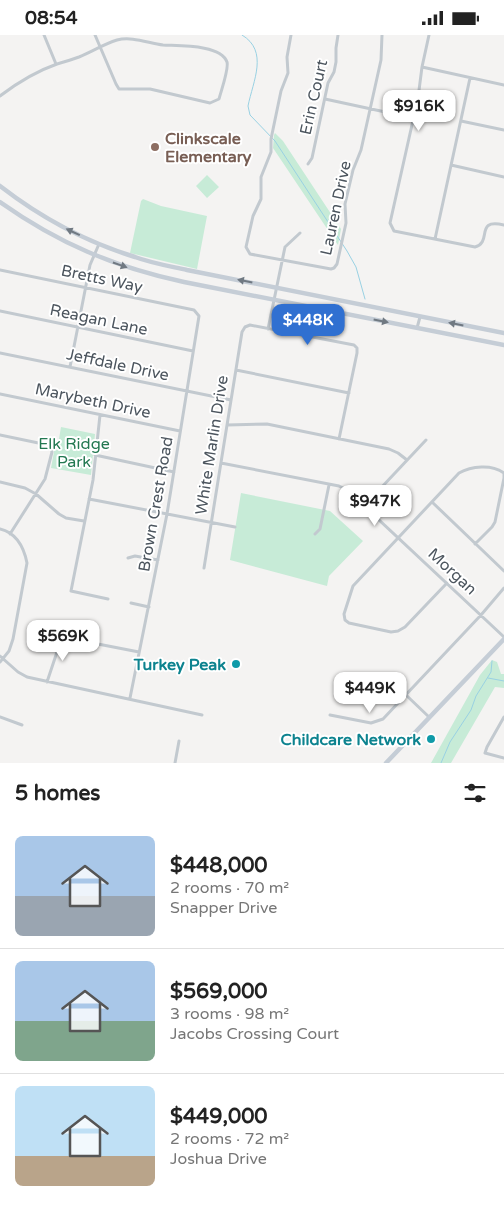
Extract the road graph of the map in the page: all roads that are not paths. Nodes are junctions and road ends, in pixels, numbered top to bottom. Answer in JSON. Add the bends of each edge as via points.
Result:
{"nodes":[{"id":1,"x":44,"y":35,"type":"edge"},
{"id":2,"x":95,"y":35,"type":"edge"},
{"id":3,"x":291,"y":35,"type":"edge"},
{"id":4,"x":338,"y":35,"type":"edge"},
{"id":5,"x":382,"y":35,"type":"edge"},
{"id":6,"x":429,"y":35,"type":"edge"},
{"id":7,"x":100,"y":48,"type":"junction"},
{"id":8,"x":56,"y":64,"type":"junction"},
{"id":9,"x":422,"y":67,"type":"junction"},
{"id":10,"x":470,"y":78,"type":"junction"},
{"id":11,"x":504,"y":85,"type":"edge"},
{"id":12,"x":0,"y":96,"type":"edge"},
{"id":13,"x":324,"y":99,"type":"junction"},
{"id":14,"x":370,"y":109,"type":"junction"},
{"id":15,"x":413,"y":118,"type":"junction"},
{"id":16,"x":460,"y":121,"type":"junction"},
{"id":17,"x":504,"y":130,"type":"edge"},
{"id":18,"x":308,"y":164,"type":"dead end"},
{"id":19,"x":451,"y":165,"type":"junction"},
{"id":20,"x":504,"y":177,"type":"edge"},
{"id":21,"x":0,"y":186,"type":"edge"},
{"id":22,"x":0,"y":202,"type":"edge"},
{"id":23,"x":504,"y":225,"type":"edge"},
{"id":24,"x":300,"y":233,"type":"dead end"},
{"id":25,"x":435,"y":239,"type":"junction"},
{"id":26,"x":99,"y":244,"type":"junction"},
{"id":27,"x":93,"y":255,"type":"junction"},
{"id":28,"x":281,"y":260,"type":"junction"},
{"id":29,"x":0,"y":270,"type":"edge"},
{"id":30,"x":276,"y":287,"type":"junction"},
{"id":31,"x":86,"y":288,"type":"junction"},
{"id":32,"x":273,"y":299,"type":"junction"},
{"id":33,"x":0,"y":311,"type":"edge"},
{"id":34,"x":198,"y":312,"type":"joint"},
{"id":35,"x":420,"y":317,"type":"junction"},
{"id":36,"x":78,"y":327,"type":"junction"},
{"id":37,"x":417,"y":328,"type":"junction"},
{"id":38,"x":268,"y":329,"type":"junction"},
{"id":39,"x":504,"y":333,"type":"edge"},
{"id":40,"x":504,"y":345,"type":"edge"},
{"id":41,"x":193,"y":351,"type":"junction"},
{"id":42,"x":0,"y":353,"type":"edge"},
{"id":43,"x":70,"y":367,"type":"junction"},
{"id":44,"x":236,"y":370,"type":"junction"},
{"id":45,"x":187,"y":391,"type":"junction"},
{"id":46,"x":349,"y":393,"type":"junction"},
{"id":47,"x":0,"y":394,"type":"edge"},
{"id":48,"x":231,"y":400,"type":"junction"},
{"id":49,"x":100,"y":415,"type":"junction"},
{"id":50,"x":227,"y":425,"type":"junction"},
{"id":51,"x":180,"y":431,"type":"junction"},
{"id":52,"x":0,"y":435,"type":"edge"},
{"id":53,"x":339,"y":439,"type":"junction"},
{"id":54,"x":426,"y":440,"type":"dead end"},
{"id":55,"x":96,"y":455,"type":"junction"},
{"id":56,"x":407,"y":460,"type":"junction"},
{"id":57,"x":221,"y":463,"type":"junction"},
{"id":58,"x":174,"y":472,"type":"junction"},
{"id":59,"x":504,"y":473,"type":"edge"},
{"id":60,"x":0,"y":482,"type":"edge"},
{"id":61,"x":329,"y":485,"type":"junction"},
{"id":62,"x":36,"y":494,"type":"junction"},
{"id":63,"x":89,"y":499,"type":"junction"},
{"id":64,"x":432,"y":503,"type":"junction"},
{"id":65,"x":364,"y":506,"type":"junction"},
{"id":66,"x":167,"y":514,"type":"junction"},
{"id":67,"x":84,"y":521,"type":"junction"},
{"id":68,"x":211,"y":523,"type":"junction"},
{"id":69,"x":235,"y":527,"type":"dead end"},
{"id":70,"x":0,"y":529,"type":"edge"},
{"id":71,"x":10,"y":534,"type":"junction"},
{"id":72,"x":315,"y":534,"type":"dead end"},
{"id":73,"x":399,"y":537,"type":"junction"},
{"id":74,"x":475,"y":544,"type":"junction"},
{"id":75,"x":128,"y":558,"type":"dead end"},
{"id":76,"x":158,"y":560,"type":"junction"},
{"id":77,"x":204,"y":567,"type":"dead end"},
{"id":78,"x":504,"y":571,"type":"edge"},
{"id":79,"x":447,"y":583,"type":"junction"},
{"id":80,"x":504,"y":588,"type":"edge"},
{"id":81,"x":108,"y":599,"type":"dead end"},
{"id":82,"x":131,"y":603,"type":"dead end"},
{"id":83,"x":149,"y":607,"type":"junction"},
{"id":84,"x":481,"y":615,"type":"junction"},
{"id":85,"x":504,"y":638,"type":"edge"},
{"id":86,"x":139,"y":652,"type":"junction"},
{"id":87,"x":0,"y":656,"type":"edge"},
{"id":88,"x":4,"y":659,"type":"junction"},
{"id":89,"x":0,"y":662,"type":"edge"},
{"id":90,"x":47,"y":682,"type":"junction"},
{"id":91,"x":406,"y":695,"type":"junction"},
{"id":92,"x":130,"y":698,"type":"junction"},
{"id":93,"x":202,"y":715,"type":"dead end"},
{"id":94,"x":330,"y":715,"type":"dead end"},
{"id":95,"x":0,"y":717,"type":"edge"},
{"id":96,"x":430,"y":717,"type":"junction"},
{"id":97,"x":504,"y":717,"type":"edge"},
{"id":98,"x":22,"y":725,"type":"dead end"},
{"id":99,"x":179,"y":741,"type":"dead end"},
{"id":100,"x":504,"y":758,"type":"edge"},
{"id":101,"x":175,"y":763,"type":"edge"},
{"id":102,"x":386,"y":763,"type":"edge"}],
"edges":[{"from":1,"to":8,"type":"street"},
{"from":2,"to":7,"type":"street"},
{"from":3,"to":28,"type":"street","via":[[288,73],[281,91],[271,152],[261,177],[261,199],[246,247],[250,254]]},
{"from":4,"to":13,"type":"street","name":"Erin Court","via":[[334,72]]},
{"from":5,"to":14,"type":"street","name":"Lauren Drive","via":[[381,60]]},
{"from":6,"to":9,"type":"street"},
{"from":7,"to":7,"type":"street","via":[[119,89],[150,89],[210,103],[219,99],[227,65],[212,50],[129,39]]},
{"from":7,"to":8,"type":"street"},
{"from":8,"to":12,"type":"street"},
{"from":9,"to":10,"type":"street"},
{"from":9,"to":15,"type":"street"},
{"from":10,"to":11,"type":"street"},
{"from":10,"to":16,"type":"street"},
{"from":13,"to":14,"type":"street"},
{"from":13,"to":18,"type":"street","name":"Erin Court"},
{"from":14,"to":15,"type":"street"},
{"from":14,"to":28,"type":"street","name":"Lauren Drive","via":[[345,204],[346,223],[334,268]]},
{"from":15,"to":25,"type":"street","via":[[390,223],[394,231]]},
{"from":16,"to":17,"type":"street"},
{"from":16,"to":19,"type":"street"},
{"from":19,"to":20,"type":"street"},
{"from":19,"to":25,"type":"street"},
{"from":26,"to":21,"type":"main road","one_way":true,"via":[[47,219]]},
{"from":22,"to":27,"type":"main road","via":[[60,240]]},
{"from":23,"to":25,"type":"street","via":[[490,223],[482,242],[475,247]]},
{"from":24,"to":28,"type":"street","via":[[285,247]]},
{"from":26,"to":27,"type":"street"},
{"from":30,"to":26,"type":"main road","one_way":true,"via":[[143,260]]},
{"from":27,"to":31,"type":"street"},
{"from":27,"to":32,"type":"main road","one_way":true,"via":[[156,276]]},
{"from":28,"to":30,"type":"street"},
{"from":29,"to":31,"type":"street","name":"Bretts Way"},
{"from":30,"to":32,"type":"street"},
{"from":30,"to":35,"type":"main road"},
{"from":31,"to":34,"type":"street","name":"Bretts Way"},
{"from":31,"to":36,"type":"street"},
{"from":32,"to":37,"type":"main road","one_way":true},
{"from":32,"to":38,"type":"street"},
{"from":33,"to":36,"type":"street","name":"Reagan Lane"},
{"from":34,"to":41,"type":"street","name":"Brown Crest Road"},
{"from":35,"to":37,"type":"street"},
{"from":39,"to":35,"type":"main road","one_way":true},
{"from":36,"to":41,"type":"street","name":"Reagan Lane"},
{"from":36,"to":43,"type":"street"},
{"from":37,"to":40,"type":"main road"},
{"from":38,"to":44,"type":"street","name":"White Marlin Drive","via":[[245,327]]},
{"from":38,"to":46,"type":"street","via":[[354,345],[358,353]]},
{"from":41,"to":45,"type":"street","name":"Brown Crest Road"},
{"from":42,"to":43,"type":"street","name":"Jeffdale Drive"},
{"from":43,"to":45,"type":"street","name":"Jeffdale Drive"},
{"from":44,"to":46,"type":"street"},
{"from":44,"to":48,"type":"street","name":"White Marlin Drive"},
{"from":45,"to":48,"type":"street","name":"Jeffdale Drive"},
{"from":45,"to":51,"type":"street","name":"Brown Crest Road"},
{"from":46,"to":53,"type":"street"},
{"from":47,"to":49,"type":"street","name":"Marybeth Drive"},
{"from":48,"to":50,"type":"street","name":"White Marlin Drive"},
{"from":49,"to":51,"type":"street","name":"Marybeth Drive"},
{"from":49,"to":55,"type":"street"},
{"from":50,"to":53,"type":"street","via":[[267,424]]},
{"from":50,"to":57,"type":"street","name":"White Marlin Drive"},
{"from":51,"to":58,"type":"street","name":"Brown Crest Road"},
{"from":52,"to":62,"type":"street","via":[[51,448],[47,474]]},
{"from":53,"to":56,"type":"street","via":[[389,449]]},
{"from":54,"to":56,"type":"street"},
{"from":55,"to":58,"type":"street"},
{"from":55,"to":63,"type":"street"},
{"from":56,"to":65,"type":"street"},
{"from":57,"to":61,"type":"street","name":"Morgan"},
{"from":57,"to":68,"type":"street","name":"White Marlin Drive"},
{"from":58,"to":66,"type":"street","name":"Brown Crest Road"},
{"from":59,"to":64,"type":"street","via":[[476,466],[468,468],[459,473]]},
{"from":59,"to":74,"type":"street","via":[[495,521]]},
{"from":60,"to":62,"type":"street"},
{"from":61,"to":65,"type":"street","name":"Morgan","via":[[346,490]]},
{"from":61,"to":72,"type":"street","via":[[320,529]]},
{"from":62,"to":67,"type":"street","via":[[66,518]]},
{"from":62,"to":71,"type":"street"},
{"from":63,"to":66,"type":"street"},
{"from":63,"to":67,"type":"street"},
{"from":64,"to":73,"type":"street"},
{"from":64,"to":74,"type":"street"},
{"from":65,"to":73,"type":"street","name":"Morgan"},
{"from":66,"to":68,"type":"street"},
{"from":66,"to":76,"type":"street","name":"Brown Crest Road"},
{"from":67,"to":81,"type":"street","via":[[71,591]]},
{"from":68,"to":69,"type":"street"},
{"from":68,"to":77,"type":"street","name":"White Marlin Drive"},
{"from":70,"to":71,"type":"street"},
{"from":71,"to":88,"type":"street","via":[[20,542],[27,563],[13,639]]},
{"from":73,"to":79,"type":"street","name":"Morgan"},
{"from":73,"to":79,"type":"street","via":[[353,586],[345,620],[398,631]]},
{"from":74,"to":78,"type":"street"},
{"from":75,"to":76,"type":"street"},
{"from":76,"to":83,"type":"street","name":"Brown Crest Road"},
{"from":79,"to":84,"type":"street","name":"Morgan"},
{"from":80,"to":84,"type":"street"},
{"from":82,"to":83,"type":"street"},
{"from":83,"to":86,"type":"street","name":"Brown Crest Road"},
{"from":84,"to":85,"type":"street","name":"Morgan"},
{"from":84,"to":91,"type":"street"},
{"from":85,"to":96,"type":"main road"},
{"from":86,"to":90,"type":"street","via":[[62,637]]},
{"from":86,"to":92,"type":"street","name":"Brown Crest Road"},
{"from":87,"to":88,"type":"street"},
{"from":88,"to":89,"type":"street"},
{"from":88,"to":90,"type":"street","via":[[27,677]]},
{"from":90,"to":92,"type":"street"},
{"from":91,"to":94,"type":"street","via":[[383,719],[371,723]]},
{"from":91,"to":96,"type":"street"},
{"from":92,"to":93,"type":"street"},
{"from":95,"to":98,"type":"street"},
{"from":96,"to":102,"type":"main road"},
{"from":97,"to":100,"type":"street","via":[[485,753]]},
{"from":99,"to":101,"type":"street"}]}
